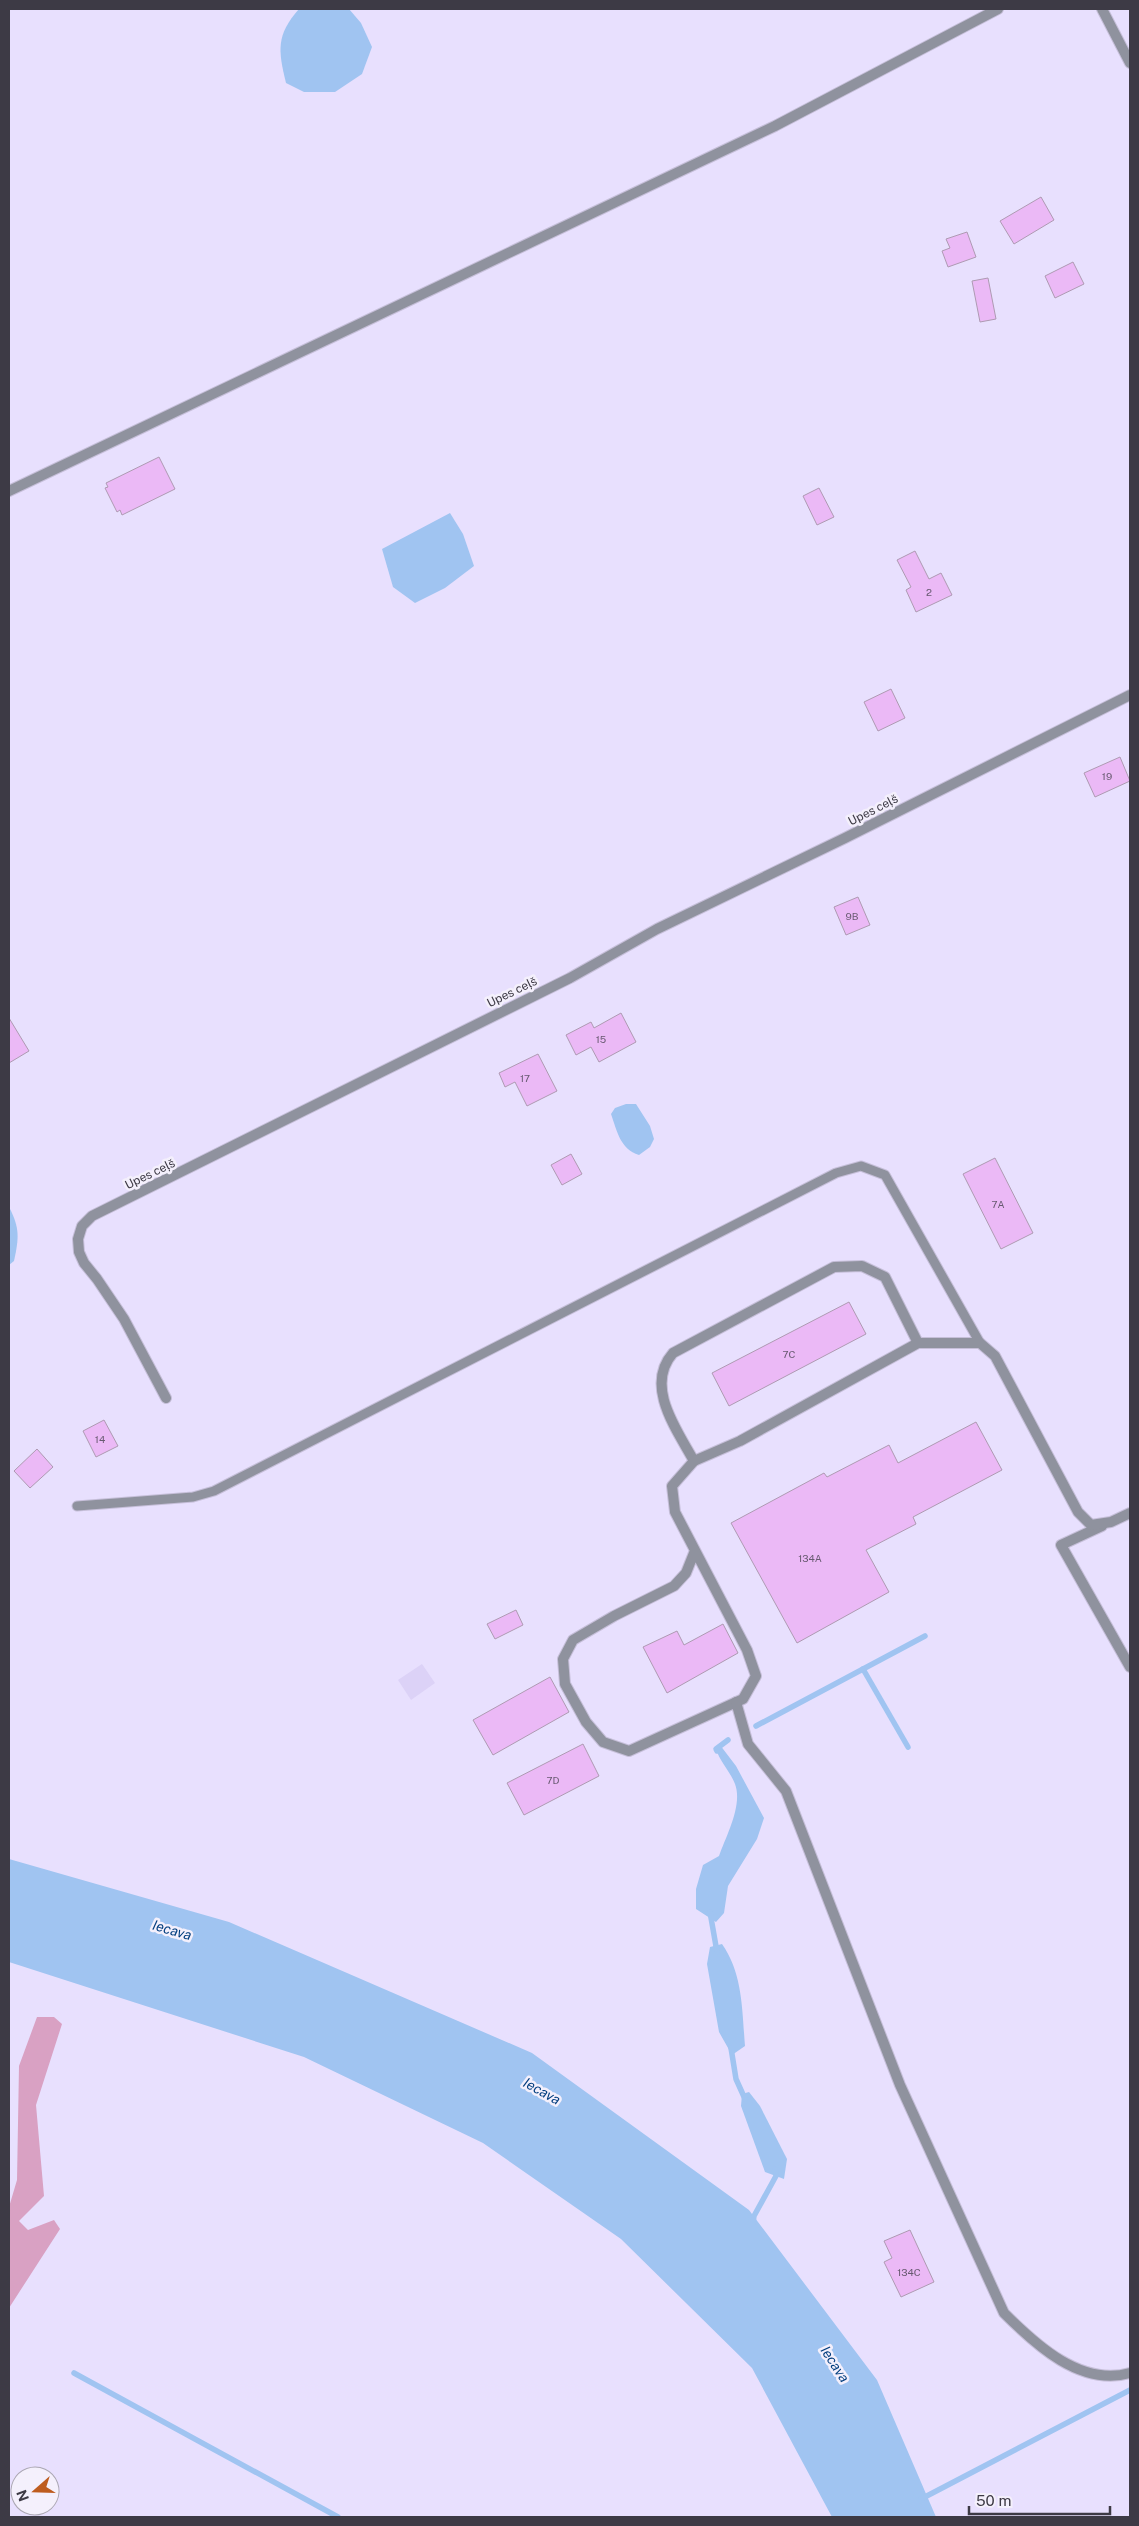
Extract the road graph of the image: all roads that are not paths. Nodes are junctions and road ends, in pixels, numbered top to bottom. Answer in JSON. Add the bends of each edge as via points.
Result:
{"nodes":[{"id":1,"x":998,"y":9,"type":"edge"},
{"id":2,"x":1102,"y":9,"type":"edge"},
{"id":3,"x":1130,"y":63,"type":"edge"},
{"id":4,"x":9,"y":491,"type":"edge"},
{"id":5,"x":1130,"y":695,"type":"edge"},
{"id":6,"x":918,"y":1343,"type":"junction"},
{"id":7,"x":980,"y":1344,"type":"junction"},
{"id":8,"x":166,"y":1398,"type":"dead end"},
{"id":9,"x":694,"y":1461,"type":"junction"},
{"id":10,"x":77,"y":1506,"type":"dead end"},
{"id":11,"x":1130,"y":1513,"type":"edge"},
{"id":12,"x":1111,"y":1522,"type":"junction"},
{"id":13,"x":694,"y":1553,"type":"junction"},
{"id":14,"x":1130,"y":1667,"type":"edge"},
{"id":15,"x":736,"y":1702,"type":"junction"},
{"id":16,"x":1130,"y":2373,"type":"edge"}],
"edges":[{"from":1,"to":4,"type":"street","via":[[775,126]]},
{"from":2,"to":3,"type":"street"},
{"from":5,"to":8,"type":"street","name":"Upes ceļš","via":[[656,929],[570,978],[92,1216],[82,1226],[79,1252],[124,1319]]},
{"from":6,"to":7,"type":"street"},
{"from":6,"to":9,"type":"street","via":[[740,1441]]},
{"from":6,"to":9,"type":"street","via":[[884,1277],[862,1266],[834,1267],[673,1353],[665,1363],[661,1384],[664,1405]]},
{"from":7,"to":10,"type":"lane","via":[[884,1175],[861,1166],[836,1174],[214,1491],[193,1496]]},
{"from":7,"to":12,"type":"street","via":[[995,1356],[1078,1512],[1092,1525]]},
{"from":9,"to":13,"type":"street","via":[[672,1486],[675,1512]]},
{"from":11,"to":12,"type":"street"},
{"from":12,"to":14,"type":"street","via":[[1062,1545]]},
{"from":13,"to":15,"type":"street","via":[[747,1650],[756,1676],[743,1698]]},
{"from":13,"to":15,"type":"street","via":[[686,1573],[674,1586],[573,1640],[563,1659],[565,1684],[586,1722],[603,1742],[629,1751]]},
{"from":15,"to":16,"type":"street","via":[[748,1744],[786,1791],[900,2085],[1004,2313],[1032,2340],[1062,2361],[1092,2374],[1119,2376]]}]}
